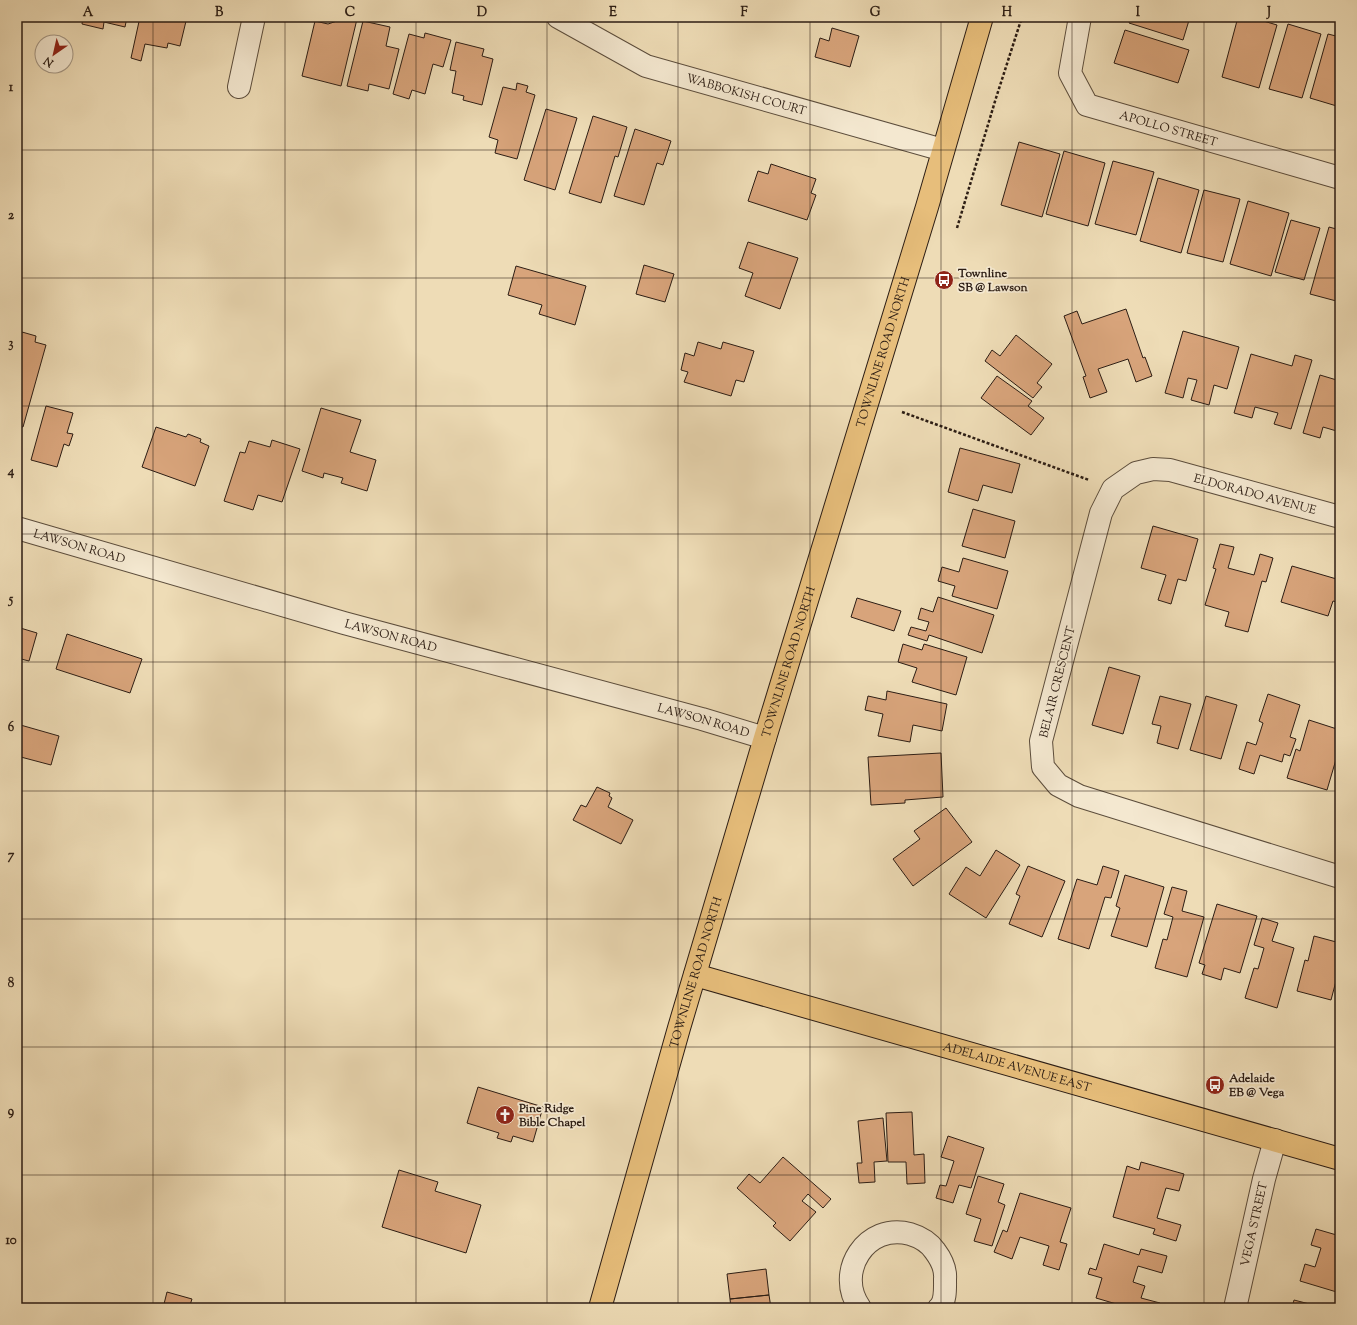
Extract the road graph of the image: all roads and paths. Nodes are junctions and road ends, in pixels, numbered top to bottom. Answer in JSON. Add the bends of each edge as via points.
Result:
{"nodes":[{"id":1,"x":254,"y":17,"type":"edge"},
{"id":2,"x":558,"y":17,"type":"edge"},
{"id":3,"x":982,"y":17,"type":"edge"},
{"id":4,"x":1022,"y":17,"type":"edge"},
{"id":5,"x":1080,"y":17,"type":"edge"},
{"id":6,"x":239,"y":87,"type":"dead end"},
{"id":7,"x":943,"y":150,"type":"junction"},
{"id":8,"x":1340,"y":178,"type":"edge"},
{"id":9,"x":957,"y":228,"type":"dead end"},
{"id":10,"x":902,"y":412,"type":"dead end"},
{"id":11,"x":1170,"y":470,"type":"joint"},
{"id":12,"x":1113,"y":489,"type":"junction"},
{"id":13,"x":1340,"y":517,"type":"edge"},
{"id":14,"x":17,"y":528,"type":"edge"},
{"id":15,"x":765,"y":738,"type":"junction"},
{"id":16,"x":1340,"y":877,"type":"edge"},
{"id":17,"x":695,"y":975,"type":"junction"},
{"id":18,"x":1275,"y":1140,"type":"junction"},
{"id":19,"x":1340,"y":1159,"type":"edge"},
{"id":20,"x":943,"y":1307,"type":"edge"},
{"id":21,"x":600,"y":1308,"type":"edge"},
{"id":22,"x":860,"y":1308,"type":"edge"},
{"id":23,"x":1235,"y":1308,"type":"edge"}],
"edges":[{"from":1,"to":6,"type":"street"},
{"from":2,"to":7,"type":"street","name":"WABBOKISH COURT","via":[[646,66]]},
{"from":3,"to":7,"type":"main road","name":"TOWNLINE ROAD NORTH"},
{"from":4,"to":9,"type":"path"},
{"from":5,"to":8,"type":"street","name":"APOLLO STREET","via":[[1070,73],[1087,105]]},
{"from":7,"to":15,"type":"main road","name":"TOWNLINE ROAD NORTH"},
{"from":10,"to":12,"type":"path"},
{"from":11,"to":12,"type":"street","name":"BELAIR CRESCENT","via":[[1153,469],[1136,473]]},
{"from":11,"to":13,"type":"street","name":"ELDORADO AVENUE"},
{"from":12,"to":16,"type":"street","name":"BELAIR CRESCENT","via":[[1101,513],[1041,740],[1043,767],[1058,785],[1079,796]]},
{"from":14,"to":15,"type":"street","name":"LAWSON ROAD","via":[[344,623]]},
{"from":15,"to":17,"type":"main road","name":"TOWNLINE ROAD NORTH"},
{"from":17,"to":18,"type":"main road","name":"ADELAIDE AVENUE EAST"},
{"from":17,"to":21,"type":"main road","name":"TOWNLINE ROAD NORTH"},
{"from":18,"to":19,"type":"main road","name":"ADELAIDE AVENUE EAST"},
{"from":18,"to":23,"type":"street","name":"VEGA STREET"},
{"from":20,"to":22,"type":"street","via":[[946,1275],[942,1259],[932,1246],[919,1237],[903,1232],[886,1233],[873,1239],[857,1256],[850,1278]]}]}
